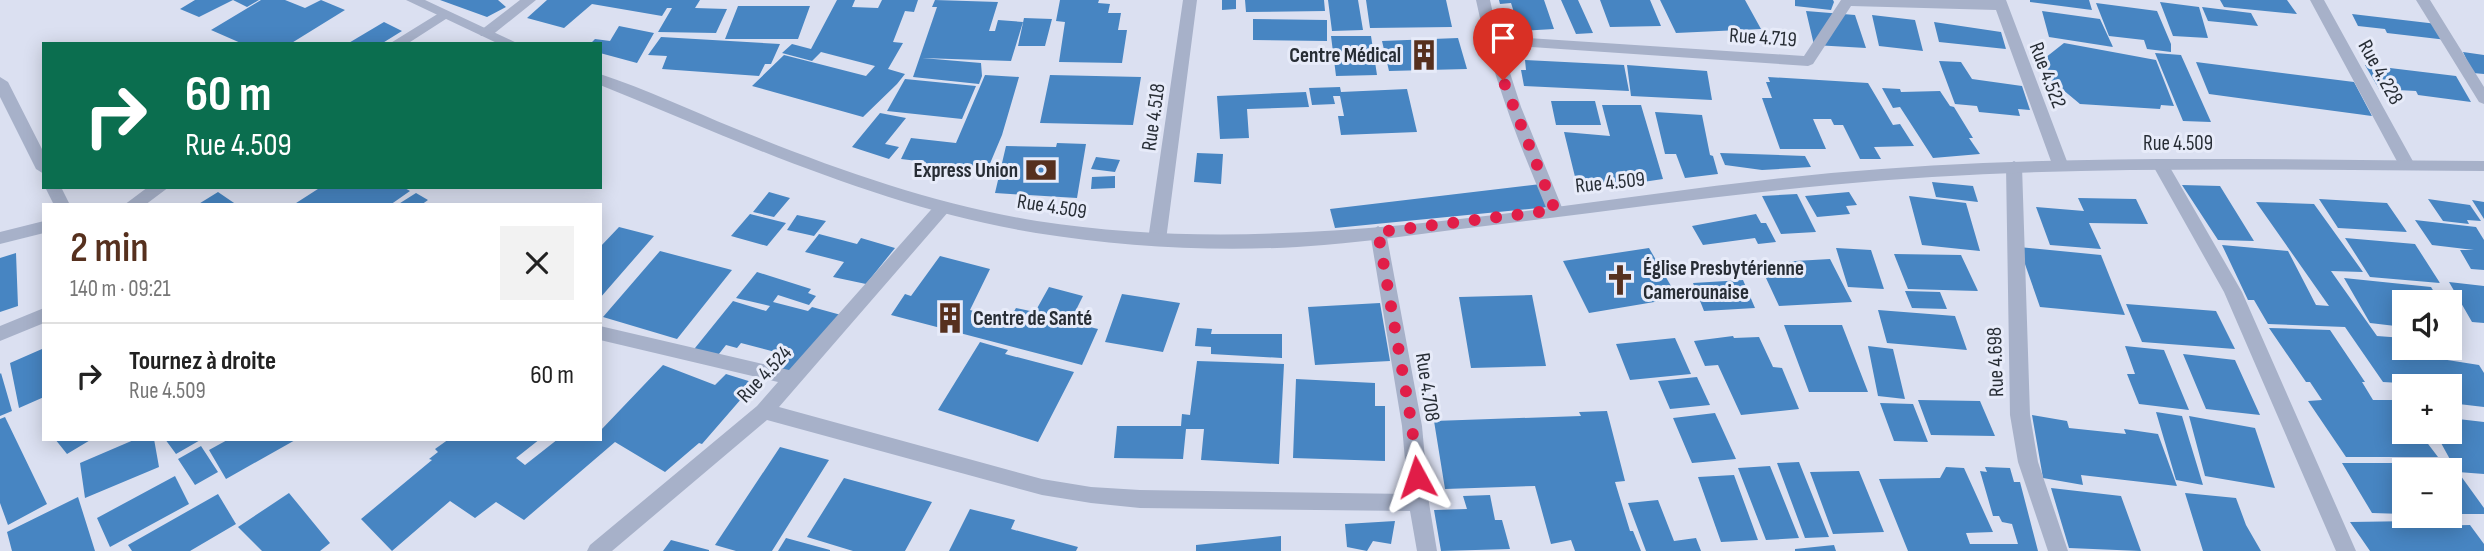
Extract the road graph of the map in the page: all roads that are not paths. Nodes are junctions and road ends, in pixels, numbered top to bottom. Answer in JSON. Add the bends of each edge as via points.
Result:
{"nodes":[{"id":1,"x":413,"y":0,"type":"edge"},
{"id":2,"x":529,"y":0,"type":"edge"},
{"id":3,"x":1190,"y":0,"type":"edge"},
{"id":4,"x":1483,"y":0,"type":"edge"},
{"id":5,"x":2317,"y":0,"type":"edge"},
{"id":6,"x":2423,"y":0,"type":"edge"},
{"id":7,"x":1999,"y":3,"type":"edge"},
{"id":8,"x":444,"y":14,"type":"junction"},
{"id":9,"x":486,"y":33,"type":"junction"},
{"id":10,"x":1492,"y":40,"type":"junction"},
{"id":11,"x":399,"y":42,"type":"edge"},
{"id":12,"x":507,"y":42,"type":"edge"},
{"id":13,"x":602,"y":80,"type":"edge"},
{"id":14,"x":0,"y":82,"type":"edge"},
{"id":15,"x":2484,"y":99,"type":"edge"},
{"id":16,"x":2060,"y":164,"type":"junction"},
{"id":17,"x":2160,"y":164,"type":"junction"},
{"id":18,"x":42,"y":165,"type":"edge"},
{"id":19,"x":2407,"y":165,"type":"junction"},
{"id":20,"x":2014,"y":166,"type":"junction"},
{"id":21,"x":2484,"y":166,"type":"edge"},
{"id":22,"x":158,"y":189,"type":"edge"},
{"id":23,"x":135,"y":203,"type":"edge"},
{"id":24,"x":943,"y":207,"type":"junction"},
{"id":25,"x":1555,"y":210,"type":"junction"},
{"id":26,"x":42,"y":228,"type":"edge"},
{"id":27,"x":1378,"y":232,"type":"junction"},
{"id":28,"x":0,"y":238,"type":"edge"},
{"id":29,"x":1157,"y":240,"type":"junction"},
{"id":30,"x":42,"y":316,"type":"edge"},
{"id":31,"x":602,"y":333,"type":"edge"},
{"id":32,"x":0,"y":334,"type":"edge"},
{"id":33,"x":793,"y":377,"type":"junction"},
{"id":34,"x":764,"y":411,"type":"junction"},
{"id":35,"x":1419,"y":503,"type":"junction"},
{"id":36,"x":597,"y":551,"type":"edge"},
{"id":37,"x":1427,"y":551,"type":"edge"},
{"id":38,"x":2058,"y":551,"type":"edge"},
{"id":39,"x":2346,"y":551,"type":"edge"}],
"edges":[{"from":1,"to":8,"type":"street"},
{"from":2,"to":9,"type":"street"},
{"from":3,"to":29,"type":"street","name":"Rue 4.518"},
{"from":4,"to":10,"type":"street"},
{"from":5,"to":19,"type":"street","name":"Rue 4.228"},
{"from":6,"to":15,"type":"street"},
{"from":7,"to":10,"type":"street","name":"Rue 4.719","via":[[1847,2],[1808,61]]},
{"from":7,"to":16,"type":"street","name":"Rue 4.522"},
{"from":8,"to":9,"type":"street"},
{"from":8,"to":11,"type":"street"},
{"from":9,"to":12,"type":"street"},
{"from":10,"to":25,"type":"street","via":[[1511,104]]},
{"from":13,"to":24,"type":"street","name":"Rue 4.509","via":[[852,180]]},
{"from":14,"to":18,"type":"street"},
{"from":16,"to":17,"type":"street","name":"Rue 4.509"},
{"from":16,"to":20,"type":"street","name":"Rue 4.509"},
{"from":17,"to":19,"type":"street","name":"Rue 4.509"},
{"from":17,"to":39,"type":"street","via":[[2233,292]]},
{"from":19,"to":21,"type":"street","name":"Rue 4.509"},
{"from":20,"to":25,"type":"street","name":"Rue 4.509","via":[[1830,179]]},
{"from":20,"to":38,"type":"street","name":"Rue 4.698","via":[[2020,415],[2028,462]]},
{"from":22,"to":23,"type":"street"},
{"from":24,"to":29,"type":"street","name":"Rue 4.509","via":[[1050,230]]},
{"from":24,"to":33,"type":"street","name":"Rue 4.524"},
{"from":25,"to":27,"type":"street","name":"Rue 4.509"},
{"from":26,"to":28,"type":"street"},
{"from":27,"to":29,"type":"street","name":"Rue 4.509","via":[[1322,239]]},
{"from":27,"to":35,"type":"street","name":"Rue 4.708","via":[[1412,426]]},
{"from":30,"to":32,"type":"street"},
{"from":31,"to":33,"type":"street"},
{"from":33,"to":34,"type":"street","name":"Rue 4.524"},
{"from":34,"to":35,"type":"street","via":[[1042,487],[1091,495]]},
{"from":34,"to":36,"type":"street","name":"Rue 4.524"},
{"from":35,"to":37,"type":"street","name":"Rue 4.708"}]}
